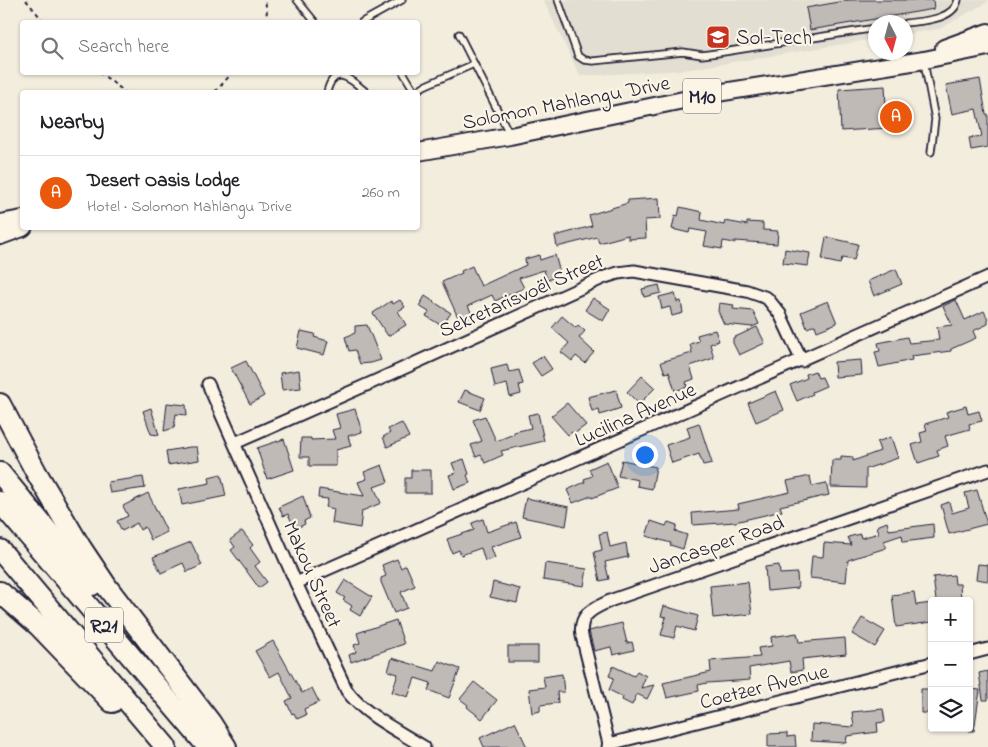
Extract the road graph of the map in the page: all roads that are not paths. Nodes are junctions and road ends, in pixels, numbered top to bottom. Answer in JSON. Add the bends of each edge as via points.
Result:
{"nodes":[{"id":1,"x":297,"y":0,"type":"edge"},
{"id":2,"x":402,"y":0,"type":"edge"},
{"id":3,"x":558,"y":0,"type":"edge"},
{"id":4,"x":958,"y":0,"type":"edge"},
{"id":5,"x":313,"y":20,"type":"edge"},
{"id":6,"x":366,"y":20,"type":"edge"},
{"id":7,"x":913,"y":23,"type":"edge"},
{"id":8,"x":868,"y":29,"type":"edge"},
{"id":9,"x":988,"y":32,"type":"edge"},
{"id":10,"x":459,"y":34,"type":"dead end"},
{"id":11,"x":988,"y":47,"type":"edge"},
{"id":12,"x":924,"y":60,"type":"junction"},
{"id":13,"x":474,"y":64,"type":"junction"},
{"id":14,"x":892,"y":65,"type":"junction"},
{"id":15,"x":405,"y":75,"type":"edge"},
{"id":16,"x":328,"y":90,"type":"edge"},
{"id":17,"x":364,"y":90,"type":"edge"},
{"id":18,"x":414,"y":90,"type":"edge"},
{"id":19,"x":418,"y":90,"type":"edge"},
{"id":20,"x":510,"y":136,"type":"junction"},
{"id":21,"x":420,"y":152,"type":"edge"},
{"id":22,"x":931,"y":152,"type":"dead end"},
{"id":23,"x":20,"y":219,"type":"edge"},
{"id":24,"x":0,"y":223,"type":"edge"},
{"id":25,"x":20,"y":227,"type":"edge"},
{"id":26,"x":0,"y":234,"type":"edge"},
{"id":27,"x":988,"y":277,"type":"edge"},
{"id":28,"x":802,"y":360,"type":"junction"},
{"id":29,"x":208,"y":384,"type":"dead end"},
{"id":30,"x":0,"y":404,"type":"edge"},
{"id":31,"x":235,"y":443,"type":"junction"},
{"id":32,"x":988,"y":470,"type":"edge"},
{"id":33,"x":0,"y":472,"type":"edge"},
{"id":34,"x":0,"y":502,"type":"edge"},
{"id":35,"x":0,"y":550,"type":"edge"},
{"id":36,"x":296,"y":584,"type":"junction"},
{"id":37,"x":0,"y":592,"type":"edge"},
{"id":38,"x":988,"y":649,"type":"edge"},
{"id":39,"x":973,"y":653,"type":"edge"},
{"id":40,"x":928,"y":664,"type":"edge"},
{"id":41,"x":608,"y":746,"type":"edge"},
{"id":42,"x":156,"y":747,"type":"edge"},
{"id":43,"x":166,"y":747,"type":"edge"},
{"id":44,"x":208,"y":747,"type":"edge"},
{"id":45,"x":225,"y":747,"type":"edge"},
{"id":46,"x":424,"y":747,"type":"edge"}],
"edges":[{"from":1,"to":5,"type":"lane"},
{"from":2,"to":6,"type":"lane"},
{"from":3,"to":8,"type":"lane","via":[[578,56],[592,61],[676,53],[717,53]]},
{"from":4,"to":7,"type":"lane","via":[[951,12]]},
{"from":9,"to":14,"type":"main road"},
{"from":10,"to":13,"type":"lane"},
{"from":11,"to":12,"type":"main road","name":"Solomon Mahlangu Drive","number":"M10"},
{"from":12,"to":14,"type":"main road","name":"Solomon Mahlangu Drive","number":"M10"},
{"from":12,"to":22,"type":"lane","via":[[934,119]]},
{"from":13,"to":19,"type":"lane"},
{"from":13,"to":20,"type":"lane"},
{"from":14,"to":20,"type":"main road","name":"Solomon Mahlangu Drive","number":"M10","via":[[718,93]]},
{"from":15,"to":18,"type":"lane"},
{"from":16,"to":17,"type":"lane","via":[[332,81],[343,76]]},
{"from":20,"to":21,"type":"main road","name":"Solomon Mahlangu Drive","number":"M10"},
{"from":23,"to":24,"type":"main road"},
{"from":25,"to":26,"type":"highway"},
{"from":27,"to":28,"type":"street","name":"Lucilina Avenue"},
{"from":28,"to":31,"type":"street","name":"Sekretarisvoël Street","via":[[780,314],[767,298],[747,291],[625,271],[605,276]]},
{"from":28,"to":36,"type":"street","name":"Lucilina Avenue"},
{"from":29,"to":31,"type":"street","name":"Makou Street"},
{"from":30,"to":45,"type":"highway","via":[[81,548],[210,722]]},
{"from":31,"to":36,"type":"street","name":"Makou Street"},
{"from":32,"to":41,"type":"street","name":"Jancasper Road","via":[[622,596],[590,611],[581,628]]},
{"from":33,"to":45,"type":"highway"},
{"from":34,"to":44,"type":"highway","number":"R21"},
{"from":35,"to":43,"type":"highway","number":"R21"},
{"from":36,"to":46,"type":"street","name":"Makou Street","via":[[347,691],[359,705]]},
{"from":37,"to":42,"type":"highway","via":[[38,626]]},
{"from":38,"to":39,"type":"street"},
{"from":40,"to":41,"type":"street","name":"Coetzer Avenue"}]}
